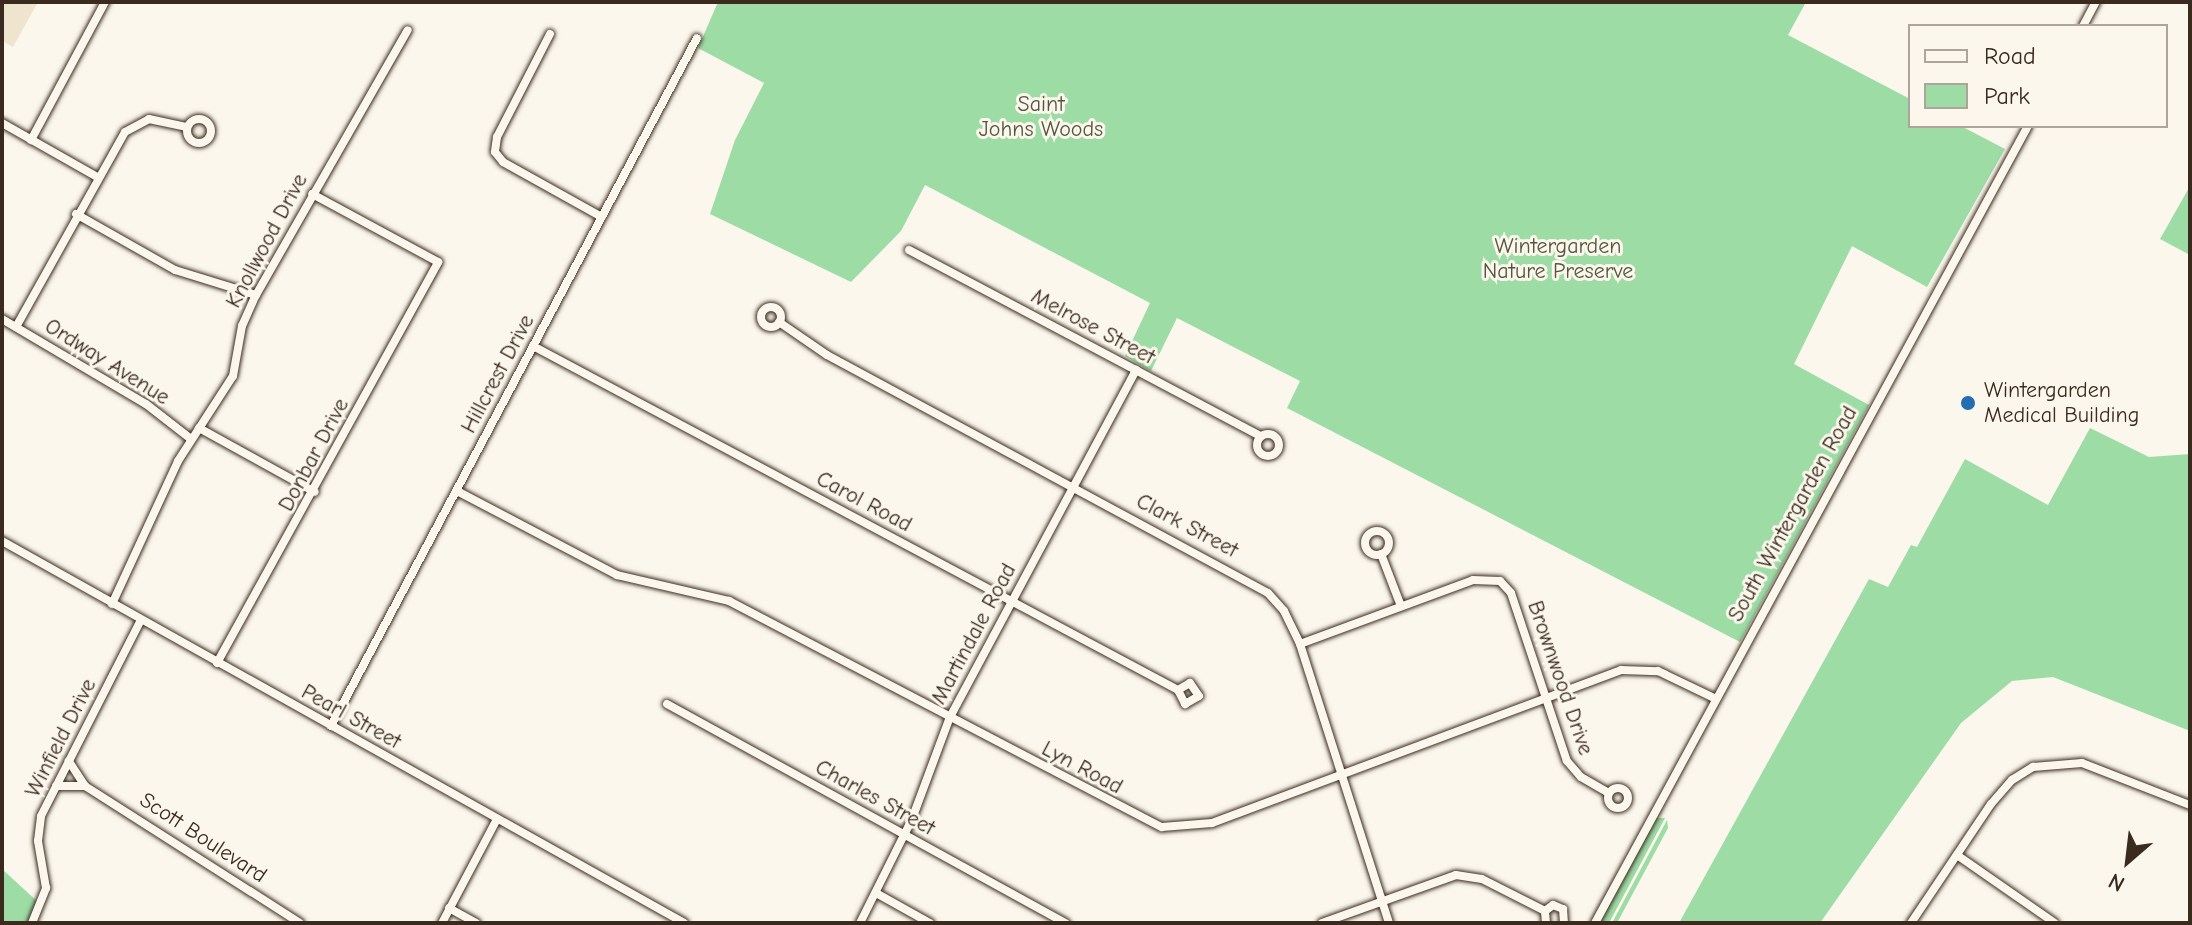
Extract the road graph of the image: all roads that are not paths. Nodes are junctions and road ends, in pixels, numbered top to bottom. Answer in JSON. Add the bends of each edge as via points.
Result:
{"nodes":[{"id":1,"x":105,"y":2,"type":"edge"},
{"id":2,"x":2096,"y":2,"type":"edge"},
{"id":3,"x":2084,"y":24,"type":"edge"},
{"id":4,"x":408,"y":30,"type":"dead end"},
{"id":5,"x":550,"y":34,"type":"dead end"},
{"id":6,"x":697,"y":38,"type":"dead end"},
{"id":7,"x":2,"y":123,"type":"edge"},
{"id":8,"x":187,"y":127,"type":"dead end"},
{"id":9,"x":2027,"y":128,"type":"edge"},
{"id":10,"x":31,"y":140,"type":"junction"},
{"id":11,"x":97,"y":177,"type":"junction"},
{"id":12,"x":312,"y":194,"type":"junction"},
{"id":13,"x":76,"y":214,"type":"junction"},
{"id":14,"x":602,"y":217,"type":"junction"},
{"id":15,"x":909,"y":250,"type":"dead end"},
{"id":16,"x":256,"y":295,"type":"junction"},
{"id":17,"x":2,"y":319,"type":"edge"},
{"id":18,"x":779,"y":322,"type":"dead end"},
{"id":19,"x":16,"y":327,"type":"junction"},
{"id":20,"x":533,"y":346,"type":"junction"},
{"id":21,"x":1136,"y":370,"type":"junction"},
{"id":22,"x":199,"y":428,"type":"junction"},
{"id":23,"x":1261,"y":436,"type":"dead end"},
{"id":24,"x":191,"y":439,"type":"junction"},
{"id":25,"x":1073,"y":485,"type":"junction"},
{"id":26,"x":457,"y":491,"type":"junction"},
{"id":27,"x":315,"y":492,"type":"junction"},
{"id":28,"x":2,"y":541,"type":"edge"},
{"id":29,"x":1381,"y":554,"type":"dead end"},
{"id":30,"x":1012,"y":601,"type":"junction"},
{"id":31,"x":112,"y":604,"type":"junction"},
{"id":32,"x":1401,"y":606,"type":"junction"},
{"id":33,"x":141,"y":620,"type":"junction"},
{"id":34,"x":1300,"y":644,"type":"junction"},
{"id":35,"x":217,"y":663,"type":"junction"},
{"id":36,"x":1178,"y":690,"type":"dead end"},
{"id":37,"x":1544,"y":696,"type":"junction"},
{"id":38,"x":1714,"y":698,"type":"junction"},
{"id":39,"x":667,"y":704,"type":"dead end"},
{"id":40,"x":950,"y":717,"type":"junction"},
{"id":41,"x":331,"y":726,"type":"junction"},
{"id":42,"x":69,"y":761,"type":"junction"},
{"id":43,"x":1343,"y":774,"type":"junction"},
{"id":44,"x":56,"y":786,"type":"junction"},
{"id":45,"x":85,"y":786,"type":"junction"},
{"id":46,"x":1609,"y":793,"type":"dead end"},
{"id":47,"x":2190,"y":805,"type":"edge"},
{"id":48,"x":497,"y":819,"type":"junction"},
{"id":49,"x":904,"y":835,"type":"junction"},
{"id":50,"x":1957,"y":855,"type":"junction"},
{"id":51,"x":876,"y":893,"type":"junction"},
{"id":52,"x":1382,"y":900,"type":"junction"},
{"id":53,"x":449,"y":908,"type":"junction"},
{"id":54,"x":1545,"y":911,"type":"junction"},
{"id":55,"x":667,"y":914,"type":"junction"},
{"id":56,"x":32,"y":923,"type":"edge"},
{"id":57,"x":300,"y":923,"type":"edge"},
{"id":58,"x":442,"y":923,"type":"edge"},
{"id":59,"x":476,"y":923,"type":"edge"},
{"id":60,"x":662,"y":923,"type":"edge"},
{"id":61,"x":684,"y":923,"type":"edge"},
{"id":62,"x":860,"y":923,"type":"edge"},
{"id":63,"x":930,"y":923,"type":"edge"},
{"id":64,"x":1066,"y":923,"type":"edge"},
{"id":65,"x":1322,"y":923,"type":"edge"},
{"id":66,"x":1389,"y":923,"type":"edge"},
{"id":67,"x":1546,"y":923,"type":"edge"},
{"id":68,"x":1564,"y":923,"type":"edge"},
{"id":69,"x":1595,"y":923,"type":"edge"},
{"id":70,"x":1911,"y":923,"type":"edge"},
{"id":71,"x":2055,"y":923,"type":"edge"}],
"edges":[{"from":1,"to":10,"type":"street"},
{"from":2,"to":3,"type":"street"},
{"from":4,"to":12,"type":"street","name":"Knollwood Drive"},
{"from":5,"to":14,"type":"street","via":[[502,125],[495,152],[503,162]]},
{"from":6,"to":14,"type":"street","name":"Hillcrest Drive"},
{"from":7,"to":10,"type":"street"},
{"from":8,"to":11,"type":"street","via":[[161,119],[139,122],[122,136]]},
{"from":9,"to":38,"type":"street","name":"South Wintergarden Road"},
{"from":10,"to":11,"type":"street"},
{"from":11,"to":13,"type":"street"},
{"from":12,"to":16,"type":"street","name":"Knollwood Drive"},
{"from":12,"to":27,"type":"street","name":"Donbar Drive","via":[[438,262]]},
{"from":13,"to":16,"type":"street","via":[[175,270]]},
{"from":13,"to":19,"type":"street"},
{"from":14,"to":20,"type":"street","name":"Hillcrest Drive"},
{"from":15,"to":21,"type":"street","name":"Melrose Street"},
{"from":16,"to":22,"type":"street","name":"Knollwood Drive","via":[[242,326],[233,376]]},
{"from":17,"to":19,"type":"street","name":"Ordway Avenue"},
{"from":18,"to":25,"type":"street","name":"Clark Street","via":[[827,355]]},
{"from":19,"to":24,"type":"street","name":"Ordway Avenue","via":[[146,404]]},
{"from":20,"to":26,"type":"street","name":"Hillcrest Drive"},
{"from":20,"to":30,"type":"street","name":"Carol Road"},
{"from":21,"to":23,"type":"street","name":"Melrose Street"},
{"from":21,"to":25,"type":"street","name":"Martindale Road"},
{"from":22,"to":24,"type":"street","name":"Knollwood Drive"},
{"from":22,"to":27,"type":"street"},
{"from":24,"to":31,"type":"street","name":"Knollwood Drive"},
{"from":25,"to":30,"type":"street","name":"Martindale Road"},
{"from":25,"to":34,"type":"street","name":"Clark Street","via":[[1254,583],[1284,611]]},
{"from":26,"to":40,"type":"street","name":"Lyn Road","via":[[617,575],[729,601]]},
{"from":26,"to":41,"type":"street","name":"Hillcrest Drive"},
{"from":27,"to":35,"type":"street","name":"Donbar Drive"},
{"from":28,"to":31,"type":"street","name":"Pearl Street"},
{"from":29,"to":32,"type":"street"},
{"from":30,"to":36,"type":"street","name":"Carol Road"},
{"from":30,"to":40,"type":"street","name":"Martindale Road"},
{"from":31,"to":33,"type":"street","name":"Pearl Street"},
{"from":32,"to":34,"type":"street","name":"Brownwood Drive"},
{"from":32,"to":37,"type":"street","name":"Brownwood Drive","via":[[1482,577],[1500,581],[1511,593]]},
{"from":33,"to":35,"type":"street","name":"Pearl Street"},
{"from":33,"to":42,"type":"street","name":"Winfield Drive"},
{"from":34,"to":43,"type":"street","name":"Clark Street"},
{"from":35,"to":41,"type":"street","name":"Pearl Street"},
{"from":37,"to":38,"type":"street","name":"Lyn Road","via":[[1633,669],[1670,675]]},
{"from":37,"to":43,"type":"street","name":"Lyn Road"},
{"from":37,"to":46,"type":"street","name":"Brownwood Drive","via":[[1570,767]]},
{"from":38,"to":69,"type":"street","name":"South Wintergarden Road"},
{"from":39,"to":49,"type":"street","name":"Charles Street"},
{"from":40,"to":43,"type":"street","name":"Lyn Road","via":[[1162,827],[1212,823]]},
{"from":40,"to":49,"type":"street","name":"Martindale Road"},
{"from":41,"to":48,"type":"street","name":"Pearl Street"},
{"from":42,"to":44,"type":"street","name":"Winfield Drive"},
{"from":42,"to":45,"type":"street","name":"Scott Boulevard"},
{"from":43,"to":52,"type":"street","name":"Clark Street"},
{"from":44,"to":45,"type":"street"},
{"from":44,"to":56,"type":"street","name":"Winfield Drive","via":[[38,829],[46,888]]},
{"from":45,"to":57,"type":"street","name":"Scott Boulevard"},
{"from":47,"to":50,"type":"street","via":[[2082,763],[2045,763],[2022,772],[2003,789]]},
{"from":48,"to":53,"type":"street"},
{"from":48,"to":55,"type":"street","name":"Pearl Street"},
{"from":49,"to":51,"type":"street","name":"Martindale Road"},
{"from":49,"to":64,"type":"street","name":"Charles Street"},
{"from":50,"to":70,"type":"street"},
{"from":50,"to":71,"type":"street"},
{"from":51,"to":62,"type":"street","name":"Martindale Road"},
{"from":51,"to":63,"type":"street"},
{"from":52,"to":54,"type":"street","via":[[1463,875],[1494,884]]},
{"from":52,"to":65,"type":"street"},
{"from":52,"to":66,"type":"street","name":"Clark Street"},
{"from":53,"to":58,"type":"street"},
{"from":53,"to":59,"type":"street"},
{"from":54,"to":67,"type":"street"},
{"from":54,"to":68,"type":"street","via":[[1561,907]]},
{"from":55,"to":60,"type":"street"},
{"from":55,"to":61,"type":"street","name":"Pearl Street"}]}
